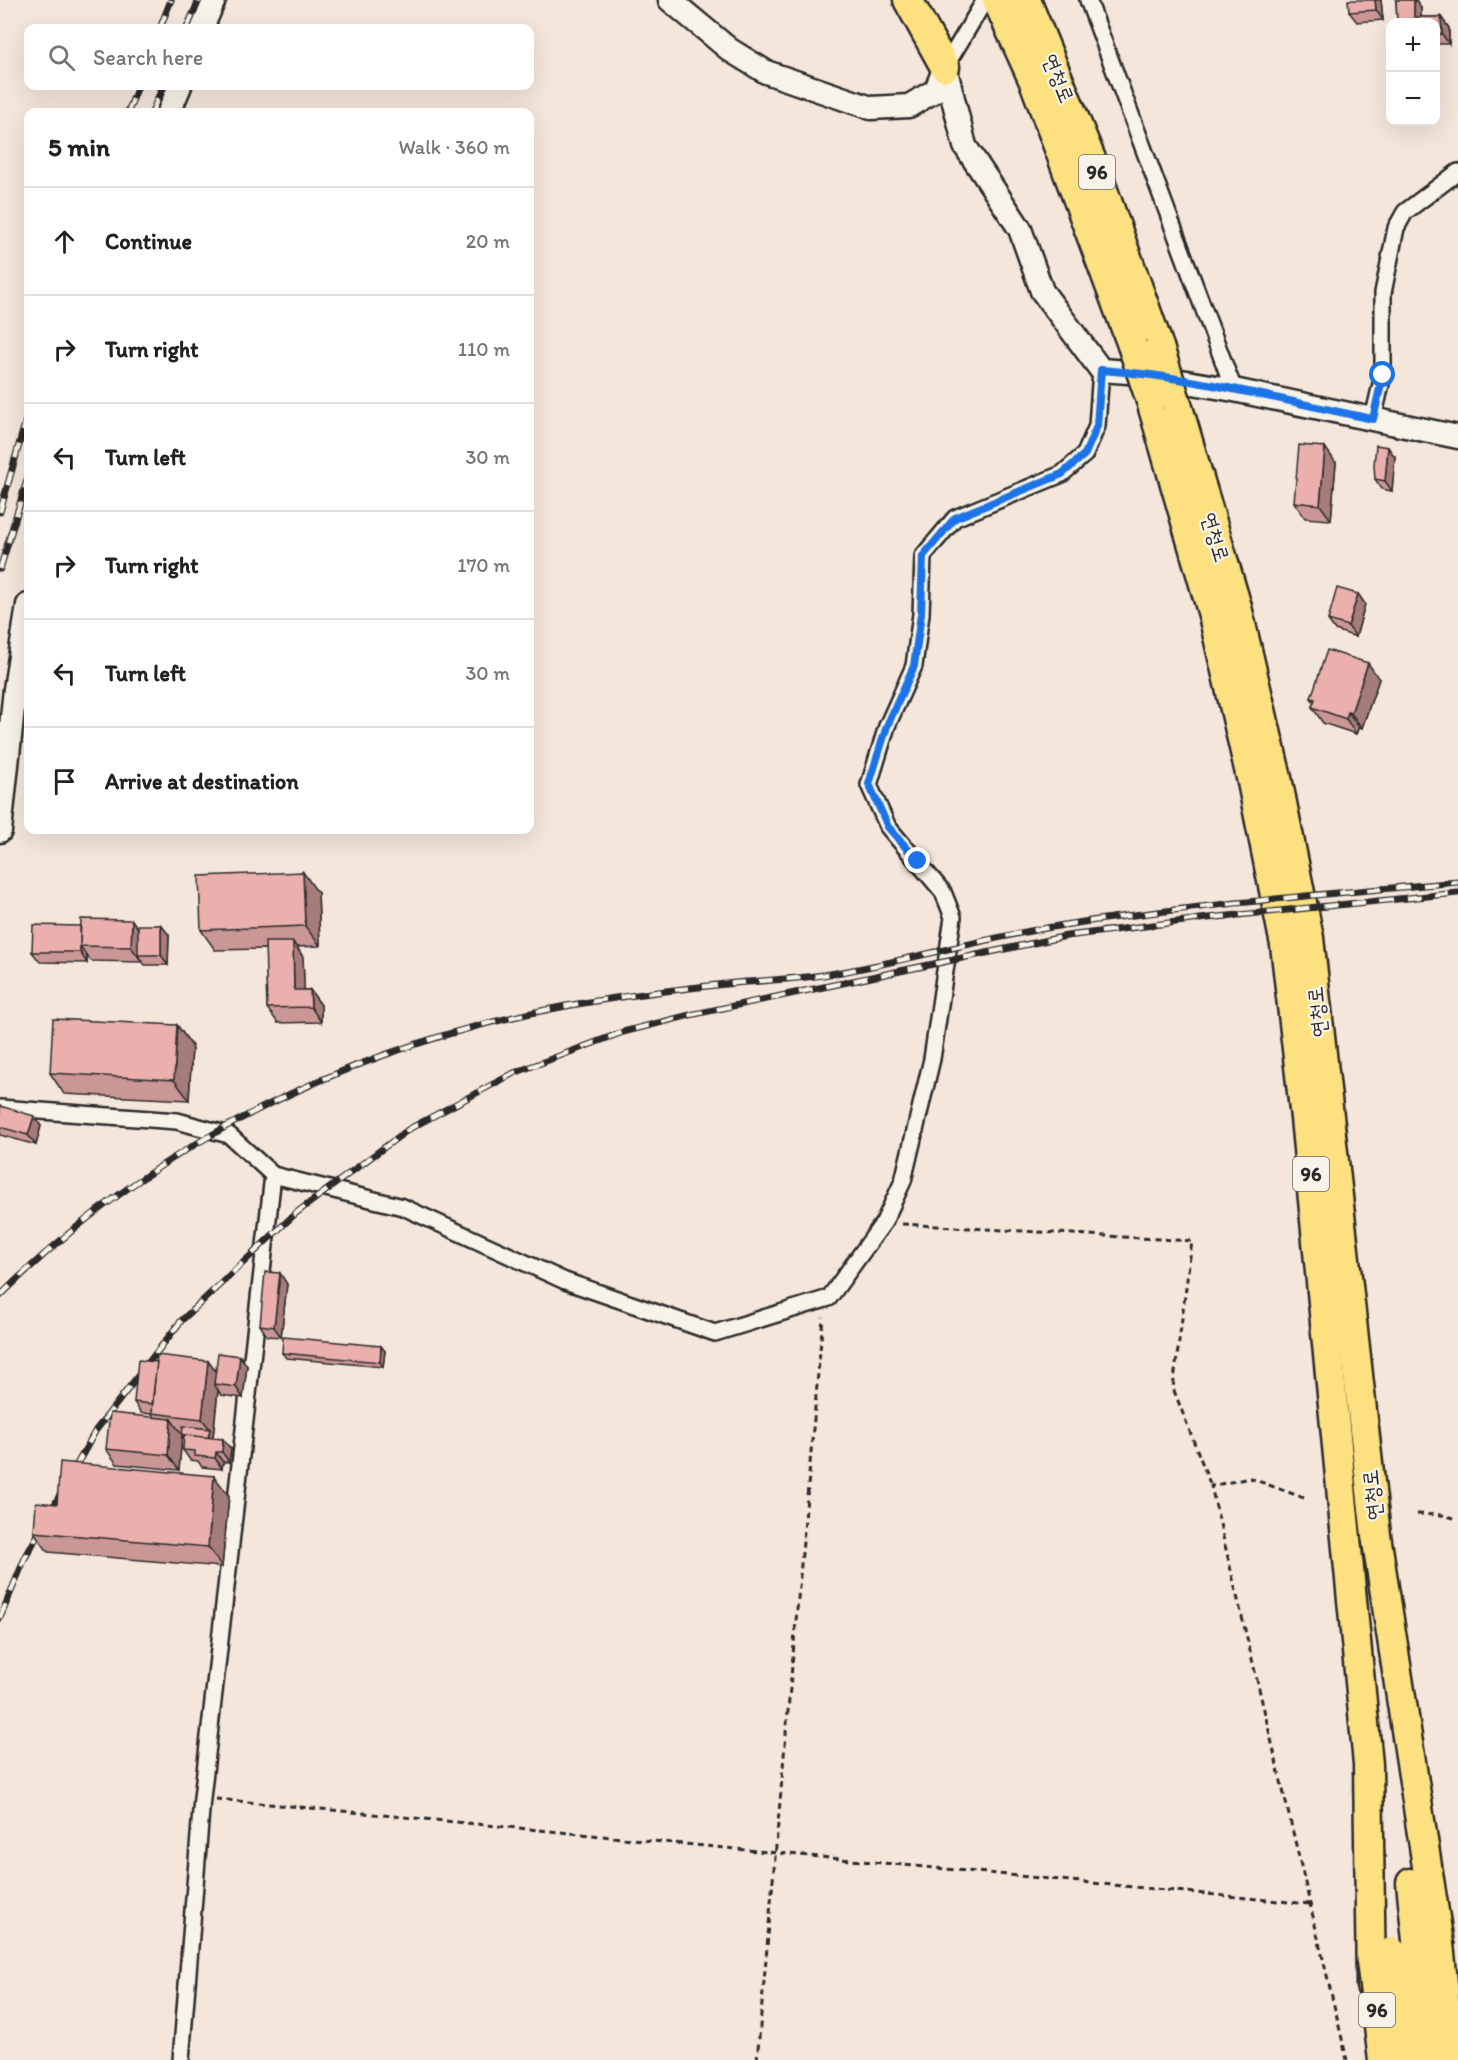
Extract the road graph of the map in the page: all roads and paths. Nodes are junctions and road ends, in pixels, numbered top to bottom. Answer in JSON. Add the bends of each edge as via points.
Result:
{"nodes":[{"id":1,"x":214,"y":0,"type":"edge"},
{"id":2,"x":670,"y":0,"type":"edge"},
{"id":3,"x":908,"y":0,"type":"edge"},
{"id":4,"x":1088,"y":0,"type":"edge"},
{"id":5,"x":1003,"y":3,"type":"edge"},
{"id":6,"x":204,"y":24,"type":"edge"},
{"id":7,"x":945,"y":67,"type":"junction"},
{"id":8,"x":178,"y":90,"type":"edge"},
{"id":9,"x":171,"y":108,"type":"edge"},
{"id":10,"x":1458,"y":172,"type":"edge"},
{"id":11,"x":1101,"y":370,"type":"junction"},
{"id":12,"x":1234,"y":390,"type":"junction"},
{"id":13,"x":1164,"y":403,"type":"junction"},
{"id":14,"x":1373,"y":419,"type":"junction"},
{"id":15,"x":1458,"y":437,"type":"edge"},
{"id":16,"x":24,"y":631,"type":"edge"},
{"id":17,"x":0,"y":831,"type":"edge"},
{"id":18,"x":0,"y":1108,"type":"edge"},
{"id":19,"x":273,"y":1175,"type":"junction"},
{"id":20,"x":884,"y":1222,"type":"junction"},
{"id":21,"x":828,"y":1298,"type":"junction"},
{"id":22,"x":1211,"y":1486,"type":"junction"},
{"id":23,"x":1304,"y":1497,"type":"dead end"},
{"id":24,"x":1417,"y":1514,"type":"dead end"},
{"id":25,"x":1458,"y":1519,"type":"edge"},
{"id":26,"x":202,"y":1798,"type":"junction"},
{"id":27,"x":774,"y":1852,"type":"junction"},
{"id":28,"x":1310,"y":1904,"type":"junction"},
{"id":29,"x":1405,"y":1952,"type":"junction"},
{"id":30,"x":1442,"y":1977,"type":"junction"},
{"id":31,"x":1458,"y":2050,"type":"edge"},
{"id":32,"x":181,"y":2060,"type":"edge"},
{"id":33,"x":757,"y":2060,"type":"edge"},
{"id":34,"x":1347,"y":2060,"type":"edge"},
{"id":35,"x":1370,"y":2060,"type":"edge"},
{"id":36,"x":1383,"y":2060,"type":"edge"},
{"id":37,"x":1404,"y":2060,"type":"edge"},
{"id":38,"x":1431,"y":2060,"type":"edge"},
{"id":39,"x":1451,"y":2060,"type":"edge"}],
"edges":[{"from":1,"to":6,"type":"street"},
{"from":2,"to":7,"type":"street","via":[[730,50],[766,72],[871,108],[909,106],[936,90]]},
{"from":3,"to":7,"type":"highway"},
{"from":4,"to":12,"type":"street"},
{"from":5,"to":7,"type":"street"},
{"from":5,"to":13,"type":"highway","name":"연청로","number":"96","bridge":true,"via":[[1146,346]]},
{"from":7,"to":11,"type":"street","via":[[965,146],[1020,229],[1042,291]]},
{"from":8,"to":9,"type":"street"},
{"from":10,"to":14,"type":"street","via":[[1405,212],[1396,228],[1383,293],[1383,375]]},
{"from":11,"to":12,"type":"street"},
{"from":11,"to":20,"type":"street","via":[[1097,426],[1085,454],[1062,474],[955,518],[923,556],[914,666],[887,726],[869,784],[888,827],[943,892],[952,917],[932,1059],[903,1181]]},
{"from":12,"to":14,"type":"street"},
{"from":13,"to":29,"type":"highway","name":"연청로","number":"96","via":[[1252,782],[1285,945],[1368,1764]]},
{"from":13,"to":29,"type":"highway","name":"연청로","number":"96","via":[[1237,607],[1309,938],[1377,1536]]},
{"from":14,"to":15,"type":"street"},
{"from":16,"to":17,"type":"street"},
{"from":18,"to":19,"type":"street","via":[[177,1121],[229,1134]]},
{"from":19,"to":21,"type":"street","via":[[403,1207],[564,1281],[714,1333]]},
{"from":19,"to":26,"type":"street"},
{"from":20,"to":21,"type":"street"},
{"from":20,"to":22,"type":"path","via":[[1192,1241],[1173,1388]]},
{"from":21,"to":27,"type":"path","via":[[822,1318]]},
{"from":22,"to":23,"type":"path","via":[[1250,1478]]},
{"from":22,"to":28,"type":"path"},
{"from":24,"to":25,"type":"path"},
{"from":26,"to":27,"type":"path"},
{"from":26,"to":32,"type":"street"},
{"from":27,"to":28,"type":"path"},
{"from":27,"to":33,"type":"path"},
{"from":28,"to":34,"type":"path"},
{"from":29,"to":30,"type":"highway","name":"연청로","number":"96","bridge":true},
{"from":29,"to":35,"type":"highway","bridge":true},
{"from":29,"to":36,"type":"highway","name":"연청로","number":"96","bridge":true},
{"from":29,"to":37,"type":"highway","bridge":true},
{"from":29,"to":38,"type":"highway","bridge":true},
{"from":30,"to":31,"type":"highway","bridge":true},
{"from":30,"to":39,"type":"highway","name":"연청로","number":"96","bridge":true}]}
